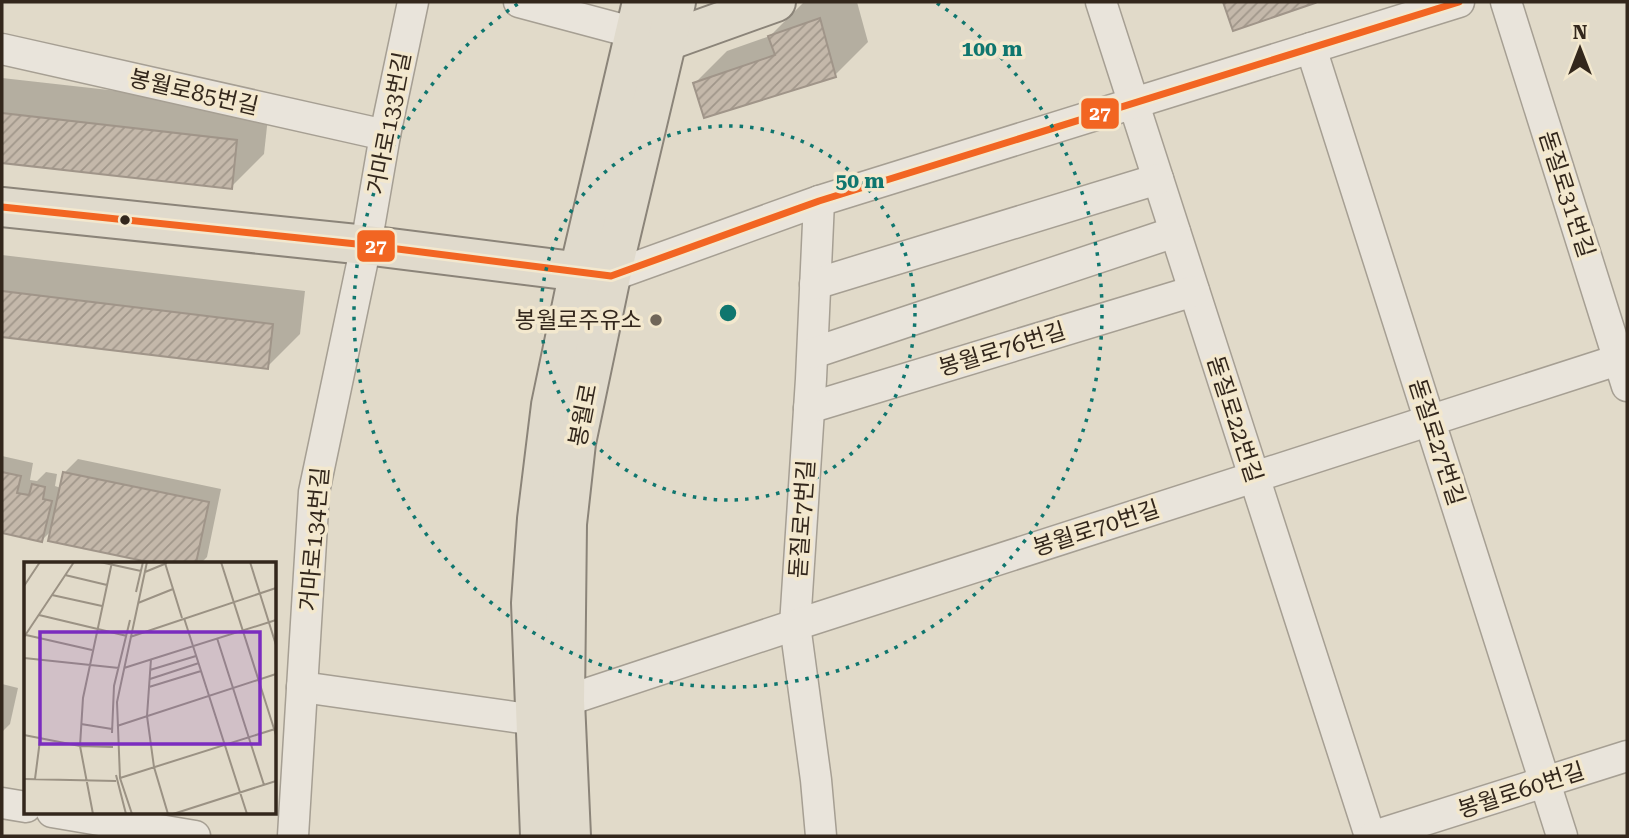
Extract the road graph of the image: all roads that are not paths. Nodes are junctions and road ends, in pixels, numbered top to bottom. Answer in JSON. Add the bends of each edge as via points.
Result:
{"nodes":[{"id":1,"x":413,"y":2,"type":"edge"},
{"id":2,"x":519,"y":2,"type":"edge"},
{"id":3,"x":676,"y":2,"type":"edge"},
{"id":4,"x":776,"y":2,"type":"edge"},
{"id":5,"x":1101,"y":2,"type":"edge"},
{"id":6,"x":1459,"y":2,"type":"edge"},
{"id":7,"x":1506,"y":2,"type":"edge"},
{"id":8,"x":648,"y":25,"type":"edge"},
{"id":9,"x":1311,"y":48,"type":"junction"},
{"id":10,"x":2,"y":49,"type":"edge"},
{"id":11,"x":1134,"y":103,"type":"junction"},
{"id":12,"x":386,"y":135,"type":"junction"},
{"id":13,"x":1158,"y":179,"type":"junction"},
{"id":14,"x":819,"y":201,"type":"junction"},
{"id":15,"x":2,"y":207,"type":"edge"},
{"id":16,"x":1175,"y":232,"type":"junction"},
{"id":17,"x":366,"y":245,"type":"junction"},
{"id":18,"x":595,"y":274,"type":"junction"},
{"id":19,"x":815,"y":284,"type":"junction"},
{"id":20,"x":1194,"y":291,"type":"junction"},
{"id":21,"x":813,"y":353,"type":"junction"},
{"id":22,"x":1625,"y":368,"type":"edge"},
{"id":23,"x":809,"y":408,"type":"junction"},
{"id":24,"x":1430,"y":421,"type":"junction"},
{"id":25,"x":1254,"y":477,"type":"junction"},
{"id":26,"x":795,"y":625,"type":"junction"},
{"id":27,"x":302,"y":687,"type":"junction"},
{"id":28,"x":550,"y":710,"type":"junction"},
{"id":29,"x":1627,"y":756,"type":"edge"},
{"id":30,"x":1545,"y":782,"type":"junction"},
{"id":31,"x":2,"y":803,"type":"edge"},
{"id":32,"x":24,"y":807,"type":"edge"},
{"id":33,"x":64,"y":814,"type":"edge"},
{"id":34,"x":195,"y":836,"type":"edge"},
{"id":35,"x":293,"y":836,"type":"edge"},
{"id":36,"x":540,"y":836,"type":"edge"},
{"id":37,"x":571,"y":836,"type":"edge"},
{"id":38,"x":821,"y":836,"type":"edge"},
{"id":39,"x":1372,"y":836,"type":"edge"},
{"id":40,"x":1562,"y":836,"type":"edge"}],
"edges":[{"from":1,"to":12,"type":"street","name":"거마로133번길"},
{"from":2,"to":8,"type":"street"},
{"from":3,"to":8,"type":"main road"},
{"from":4,"to":8,"type":"main road"},
{"from":5,"to":11,"type":"street","name":"돋질로22번길"},
{"from":6,"to":9,"type":"street"},
{"from":7,"to":22,"type":"street","name":"돋질로31번길"},
{"from":8,"to":18,"type":"main road"},
{"from":9,"to":11,"type":"street"},
{"from":9,"to":24,"type":"street","name":"돋질로27번길"},
{"from":10,"to":12,"type":"street","name":"봉월로85번길"},
{"from":11,"to":13,"type":"street","name":"돋질로22번길"},
{"from":11,"to":14,"type":"street"},
{"from":12,"to":17,"type":"street","name":"거마로133번길"},
{"from":13,"to":16,"type":"street","name":"돋질로22번길"},
{"from":13,"to":19,"type":"street"},
{"from":14,"to":18,"type":"street"},
{"from":14,"to":19,"type":"street","name":"돋질로7번길"},
{"from":15,"to":17,"type":"main road"},
{"from":16,"to":20,"type":"street","name":"돋질로22번길"},
{"from":16,"to":21,"type":"street"},
{"from":17,"to":18,"type":"main road"},
{"from":17,"to":27,"type":"street","name":"거마로134번길","via":[[314,492]]},
{"from":18,"to":28,"type":"main road","via":[[551,405],[537,519],[531,603]]},
{"from":19,"to":21,"type":"street","name":"돋질로7번길"},
{"from":20,"to":23,"type":"street","name":"봉월로76번길"},
{"from":20,"to":25,"type":"street","name":"돋질로22번길"},
{"from":21,"to":23,"type":"street","name":"돋질로7번길"},
{"from":22,"to":24,"type":"street","name":"봉월로70번길"},
{"from":23,"to":26,"type":"street","name":"돋질로7번길"},
{"from":24,"to":25,"type":"street","name":"봉월로70번길"},
{"from":24,"to":30,"type":"street","name":"돋질로27번길"},
{"from":25,"to":26,"type":"street","name":"봉월로70번길"},
{"from":25,"to":39,"type":"street","name":"돋질로22번길"},
{"from":26,"to":28,"type":"street","name":"봉월로70번길"},
{"from":26,"to":38,"type":"street","name":"돋질로7번길"},
{"from":27,"to":28,"type":"street"},
{"from":27,"to":35,"type":"street","name":"거마로134번길"},
{"from":28,"to":36,"type":"main road"},
{"from":28,"to":37,"type":"main road"},
{"from":29,"to":30,"type":"street","name":"봉월로60번길"},
{"from":30,"to":39,"type":"street","name":"봉월로60번길"},
{"from":30,"to":40,"type":"street","name":"돋질로27번길"},
{"from":31,"to":32,"type":"street"},
{"from":33,"to":34,"type":"street"}]}
